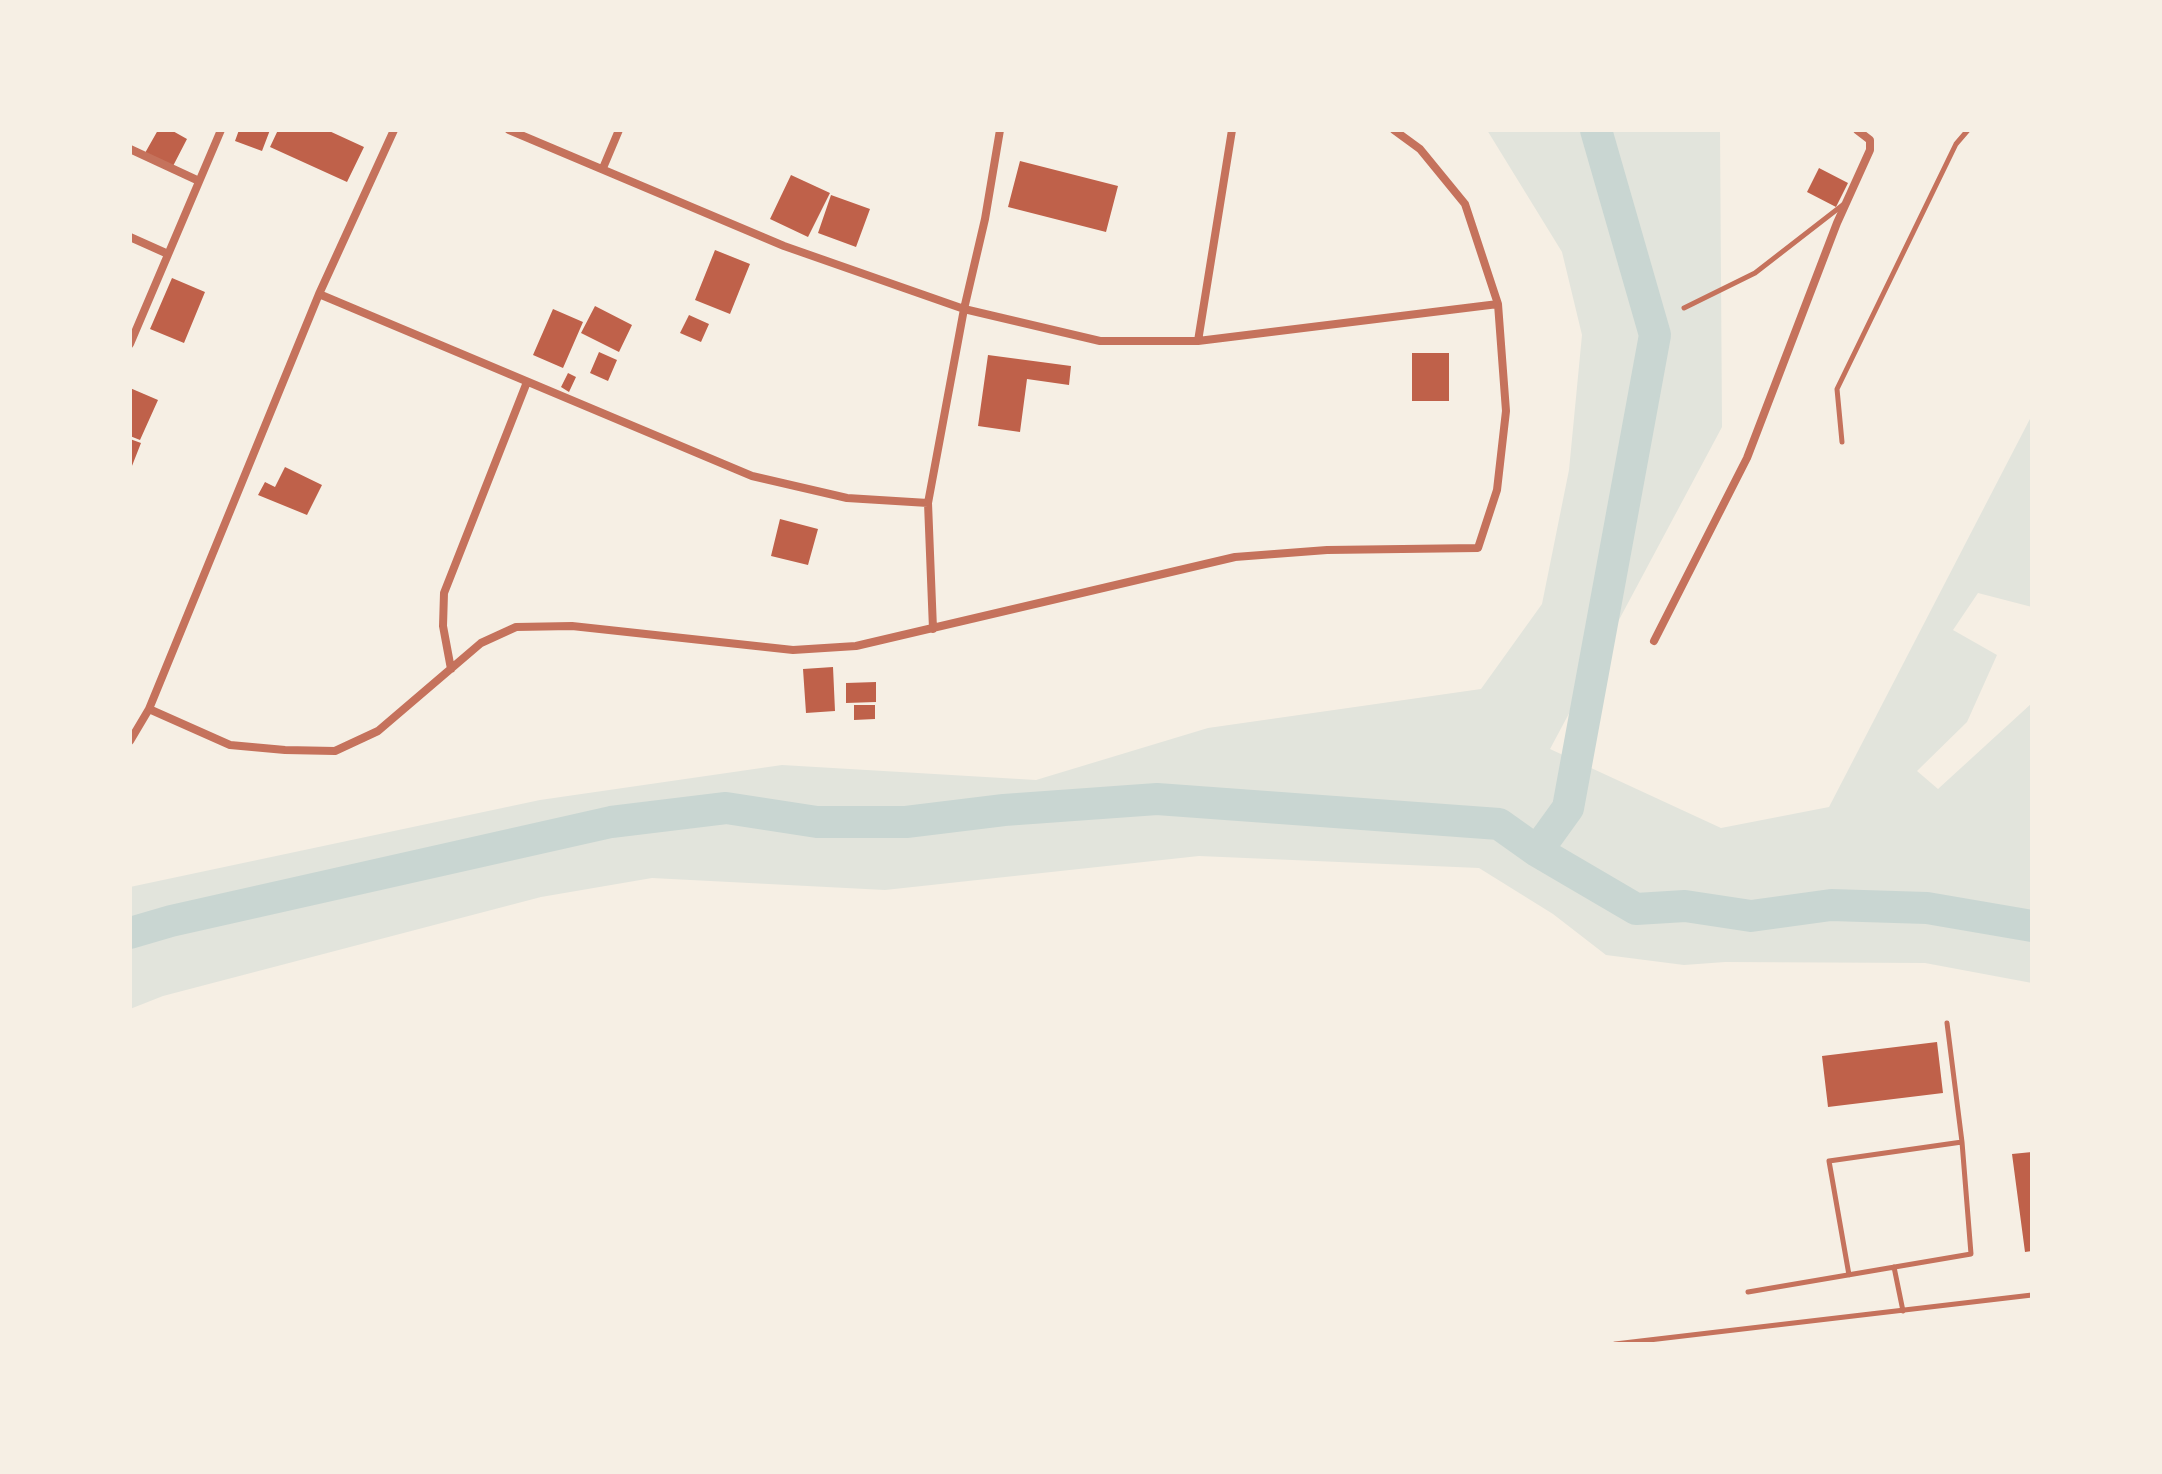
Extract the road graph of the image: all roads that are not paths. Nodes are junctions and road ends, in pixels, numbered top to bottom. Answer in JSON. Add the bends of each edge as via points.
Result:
{"nodes":[{"id":1,"x":221,"y":130,"type":"edge"},
{"id":2,"x":394,"y":130,"type":"edge"},
{"id":3,"x":509,"y":130,"type":"edge"},
{"id":4,"x":619,"y":130,"type":"edge"},
{"id":5,"x":1000,"y":130,"type":"edge"},
{"id":6,"x":1232,"y":130,"type":"edge"},
{"id":7,"x":1394,"y":130,"type":"edge"},
{"id":8,"x":1857,"y":130,"type":"edge"},
{"id":9,"x":1968,"y":130,"type":"edge"},
{"id":10,"x":130,"y":149,"type":"edge"},
{"id":11,"x":603,"y":168,"type":"junction"},
{"id":12,"x":199,"y":181,"type":"junction"},
{"id":13,"x":1846,"y":202,"type":"junction"},
{"id":14,"x":130,"y":237,"type":"edge"},
{"id":15,"x":168,"y":254,"type":"junction"},
{"id":16,"x":319,"y":294,"type":"junction"},
{"id":17,"x":1498,"y":304,"type":"junction"},
{"id":18,"x":1684,"y":308,"type":"dead end"},
{"id":19,"x":964,"y":309,"type":"junction"},
{"id":20,"x":133,"y":328,"type":"edge"},
{"id":21,"x":1198,"y":341,"type":"junction"},
{"id":22,"x":130,"y":344,"type":"edge"},
{"id":23,"x":527,"y":382,"type":"junction"},
{"id":24,"x":1842,"y":442,"type":"dead end"},
{"id":25,"x":928,"y":503,"type":"junction"},
{"id":26,"x":933,"y":629,"type":"junction"},
{"id":27,"x":1654,"y":641,"type":"dead end"},
{"id":28,"x":451,"y":669,"type":"junction"},
{"id":29,"x":149,"y":709,"type":"junction"},
{"id":30,"x":130,"y":741,"type":"edge"},
{"id":31,"x":1947,"y":1023,"type":"dead end"},
{"id":32,"x":1962,"y":1142,"type":"junction"},
{"id":33,"x":1894,"y":1267,"type":"junction"},
{"id":34,"x":1849,"y":1275,"type":"junction"},
{"id":35,"x":1748,"y":1292,"type":"dead end"},
{"id":36,"x":2032,"y":1295,"type":"edge"},
{"id":37,"x":1903,"y":1311,"type":"junction"},
{"id":38,"x":1615,"y":1344,"type":"edge"}],
"edges":[{"from":1,"to":12,"type":"street"},
{"from":2,"to":16,"type":"street"},
{"from":3,"to":11,"type":"street"},
{"from":4,"to":11,"type":"street"},
{"from":5,"to":19,"type":"street"},
{"from":6,"to":21,"type":"street"},
{"from":7,"to":17,"type":"street","via":[[1420,149],[1465,204]]},
{"from":8,"to":13,"type":"street","via":[[1870,140],[1870,150]]},
{"from":9,"to":24,"type":"lane","via":[[1956,144],[1837,389]]},
{"from":10,"to":12,"type":"street"},
{"from":11,"to":19,"type":"street","via":[[784,246]]},
{"from":12,"to":15,"type":"street"},
{"from":13,"to":18,"type":"lane","via":[[1755,273]]},
{"from":13,"to":27,"type":"street","via":[[1747,458]]},
{"from":14,"to":15,"type":"street"},
{"from":15,"to":20,"type":"street"},
{"from":16,"to":23,"type":"street"},
{"from":16,"to":29,"type":"street"},
{"from":17,"to":21,"type":"street"},
{"from":17,"to":26,"type":"street","via":[[1506,411],[1497,490],[1478,548],[1235,557]]},
{"from":19,"to":21,"type":"street","via":[[1100,341]]},
{"from":19,"to":25,"type":"street"},
{"from":20,"to":22,"type":"street"},
{"from":23,"to":25,"type":"street","via":[[752,476],[847,498]]},
{"from":23,"to":28,"type":"street","via":[[444,593],[443,626]]},
{"from":25,"to":26,"type":"street"},
{"from":26,"to":28,"type":"street","via":[[856,646],[793,650],[572,626],[516,627],[481,643]]},
{"from":28,"to":29,"type":"street","via":[[378,731],[335,751],[230,745]]},
{"from":29,"to":30,"type":"street"},
{"from":31,"to":32,"type":"lane"},
{"from":32,"to":33,"type":"lane","via":[[1971,1254]]},
{"from":32,"to":34,"type":"lane","via":[[1829,1161]]},
{"from":33,"to":34,"type":"lane"},
{"from":33,"to":37,"type":"lane"},
{"from":34,"to":35,"type":"lane"},
{"from":36,"to":37,"type":"lane"},
{"from":37,"to":38,"type":"lane"}]}
